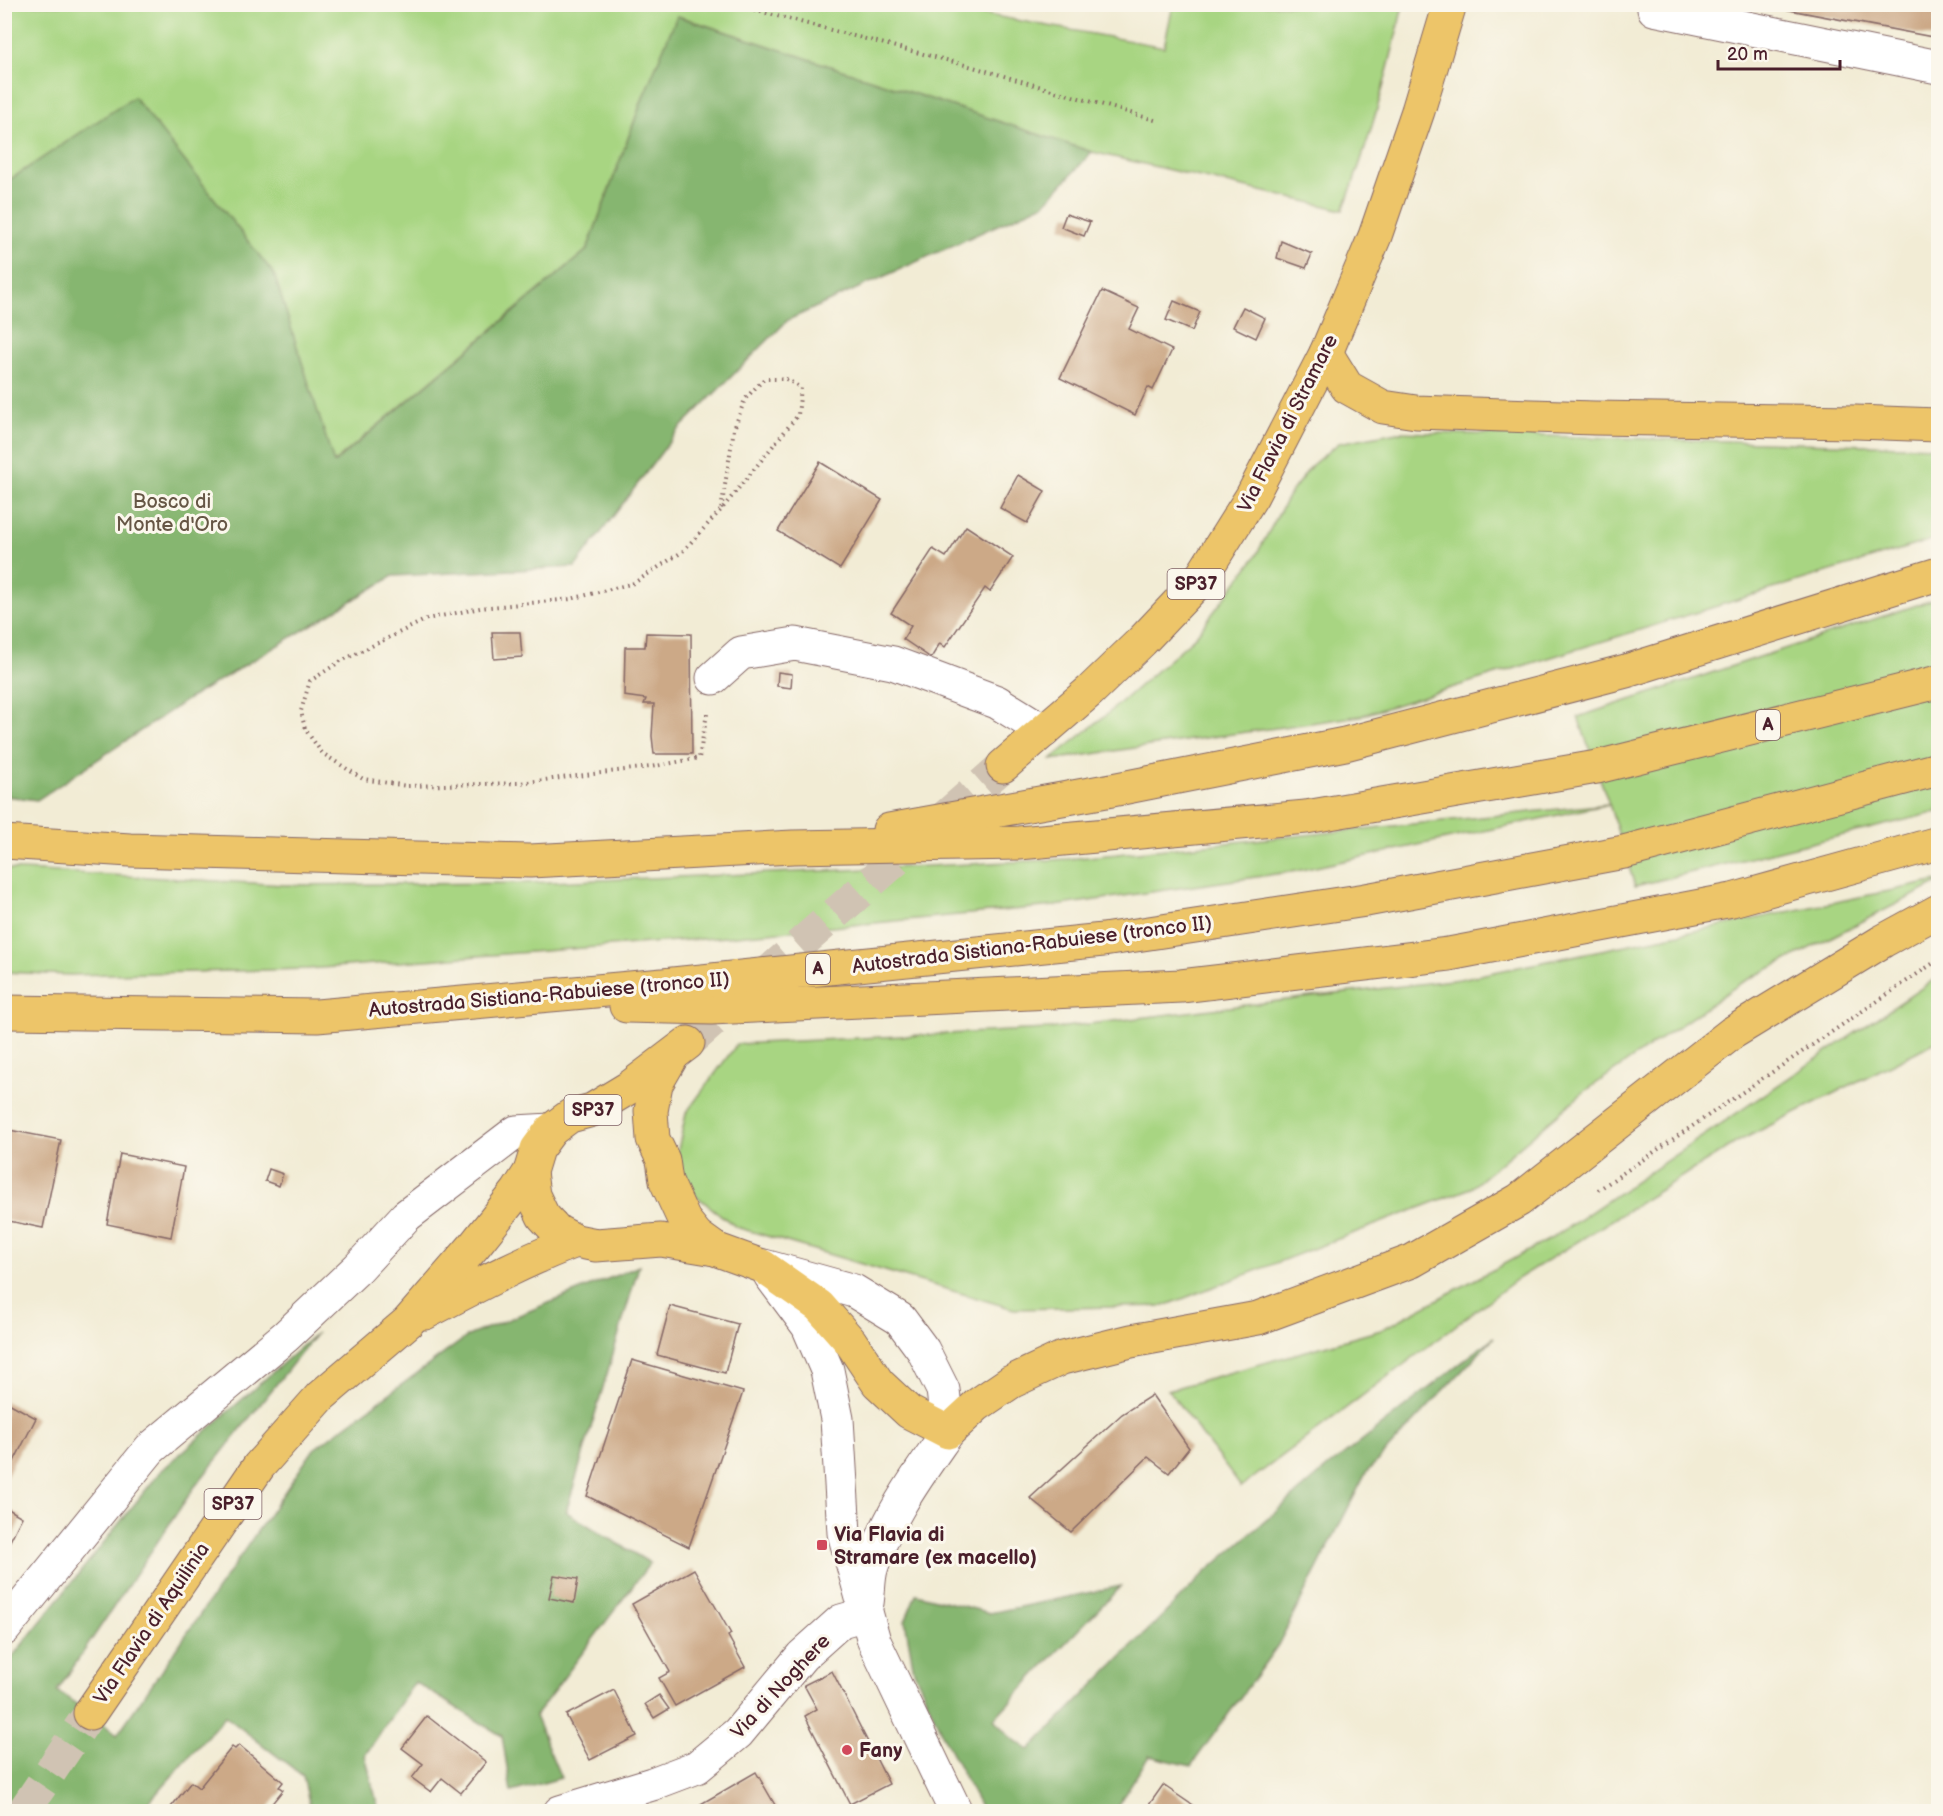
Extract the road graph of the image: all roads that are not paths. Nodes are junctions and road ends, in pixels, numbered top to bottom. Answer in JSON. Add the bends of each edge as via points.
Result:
{"nodes":[{"id":1,"x":1450,"y":4,"type":"edge"},
{"id":2,"x":1654,"y":9,"type":"dead end"},
{"id":3,"x":1938,"y":67,"type":"edge"},
{"id":4,"x":1326,"y":353,"type":"junction"},
{"id":5,"x":1938,"y":425,"type":"edge"},
{"id":6,"x":1938,"y":574,"type":"edge"},
{"id":7,"x":713,"y":678,"type":"road end"},
{"id":8,"x":1938,"y":682,"type":"edge"},
{"id":9,"x":1044,"y":731,"type":"junction"},
{"id":10,"x":1003,"y":766,"type":"tunnel mouth"},
{"id":11,"x":1938,"y":769,"type":"edge"},
{"id":12,"x":4,"y":842,"type":"edge"},
{"id":13,"x":1938,"y":843,"type":"edge"},
{"id":14,"x":793,"y":847,"type":"junction"},
{"id":15,"x":1938,"y":911,"type":"edge"},
{"id":16,"x":463,"y":1002,"type":"junction"},
{"id":17,"x":4,"y":1012,"type":"edge"},
{"id":18,"x":592,"y":1110,"type":"junction"},
{"id":19,"x":550,"y":1130,"type":"junction"},
{"id":20,"x":653,"y":1139,"type":"junction"},
{"id":21,"x":530,"y":1172,"type":"junction"},
{"id":22,"x":666,"y":1181,"type":"junction"},
{"id":23,"x":576,"y":1241,"type":"junction"},
{"id":24,"x":617,"y":1242,"type":"junction"},
{"id":25,"x":715,"y":1250,"type":"junction"},
{"id":26,"x":762,"y":1266,"type":"junction"},
{"id":27,"x":408,"y":1322,"type":"junction"},
{"id":28,"x":948,"y":1432,"type":"junction"},
{"id":29,"x":866,"y":1614,"type":"junction"},
{"id":30,"x":4,"y":1629,"type":"edge"},
{"id":31,"x":90,"y":1713,"type":"tunnel mouth"},
{"id":32,"x":560,"y":1812,"type":"edge"},
{"id":33,"x":956,"y":1812,"type":"edge"}],
"edges":[{"from":1,"to":4,"type":"main road","name":"Via Flavia di Stramare","number":"SP37","via":[[1375,236]]},
{"from":2,"to":3,"type":"street"},
{"from":4,"to":5,"type":"main road","via":[[1347,387],[1383,407],[1416,412]]},
{"from":4,"to":9,"type":"main road","name":"Via Flavia di Stramare","number":"SP37","via":[[1252,496],[1198,582],[1142,641]]},
{"from":6,"to":14,"type":"main road","via":[[1626,671],[1345,744]]},
{"from":7,"to":9,"type":"street","via":[[741,653],[795,644],[893,663],[997,702]]},
{"from":8,"to":14,"type":"main road","number":"A","via":[[1597,767],[1306,817],[1018,843]]},
{"from":9,"to":10,"type":"main road","name":"Via Flavia di Stramare","number":"SP37"},
{"from":11,"to":16,"type":"main road","name":"Autostrada Sistiana-Rabuiese (tronco II)","number":"A","via":[[1624,852],[1366,900],[1103,940]]},
{"from":12,"to":14,"type":"main road","number":"A","via":[[130,850],[530,861]]},
{"from":13,"to":16,"type":"main road","via":[[1732,900],[1449,954],[1181,986],[711,1008]]},
{"from":15,"to":28,"type":"main road","via":[[1732,1033],[1519,1200],[1412,1261],[1258,1318],[1062,1358],[1002,1388],[976,1405]]},
{"from":16,"to":17,"type":"main road","name":"Autostrada Sistiana-Rabuiese (tronco II)","number":"A","via":[[317,1016]]},
{"from":18,"to":19,"type":"main road","number":"SP37","via":[[570,1116]]},
{"from":18,"to":20,"type":"main road","number":"SP37","via":[[616,1113],[637,1122]]},
{"from":18,"to":20,"type":"main road","number":"SP37","via":[[680,1050],[656,1083],[651,1111]]},
{"from":19,"to":21,"type":"main road","number":"SP37","via":[[537,1149]]},
{"from":19,"to":30,"type":"street","via":[[516,1132],[406,1216],[286,1336],[150,1449]]},
{"from":20,"to":22,"type":"main road","number":"SP37","via":[[663,1160]]},
{"from":21,"to":23,"type":"main road","number":"SP37","via":[[533,1195],[543,1216],[557,1231]]},
{"from":21,"to":27,"type":"main road","name":"Via Flavia di Aquilinia","number":"SP37"},
{"from":22,"to":24,"type":"main road","number":"SP37","via":[[662,1201],[651,1219],[636,1234]]},
{"from":22,"to":25,"type":"main road","via":[[684,1220]]},
{"from":23,"to":24,"type":"main road","number":"SP37","via":[[596,1245]]},
{"from":23,"to":27,"type":"main road","name":"Via Flavia di Aquilinia","number":"SP37","via":[[498,1274]]},
{"from":24,"to":25,"type":"main road","via":[[662,1240]]},
{"from":25,"to":26,"type":"main road"},
{"from":26,"to":28,"type":"main road","via":[[819,1306],[850,1341],[878,1383],[909,1412]]},
{"from":26,"to":28,"type":"street","via":[[854,1291],[900,1319],[923,1350],[943,1390]]},
{"from":26,"to":29,"type":"street","via":[[808,1326],[827,1370],[837,1419],[844,1533]]},
{"from":27,"to":31,"type":"main road","name":"Via Flavia di Aquilinia","number":"SP37","via":[[321,1396],[259,1466]]},
{"from":28,"to":29,"type":"street","via":[[887,1528],[871,1568]]},
{"from":29,"to":32,"type":"street","name":"Via di Noghere","via":[[841,1621],[802,1656],[738,1734],[697,1767]]},
{"from":29,"to":33,"type":"street","via":[[874,1641]]}]}
